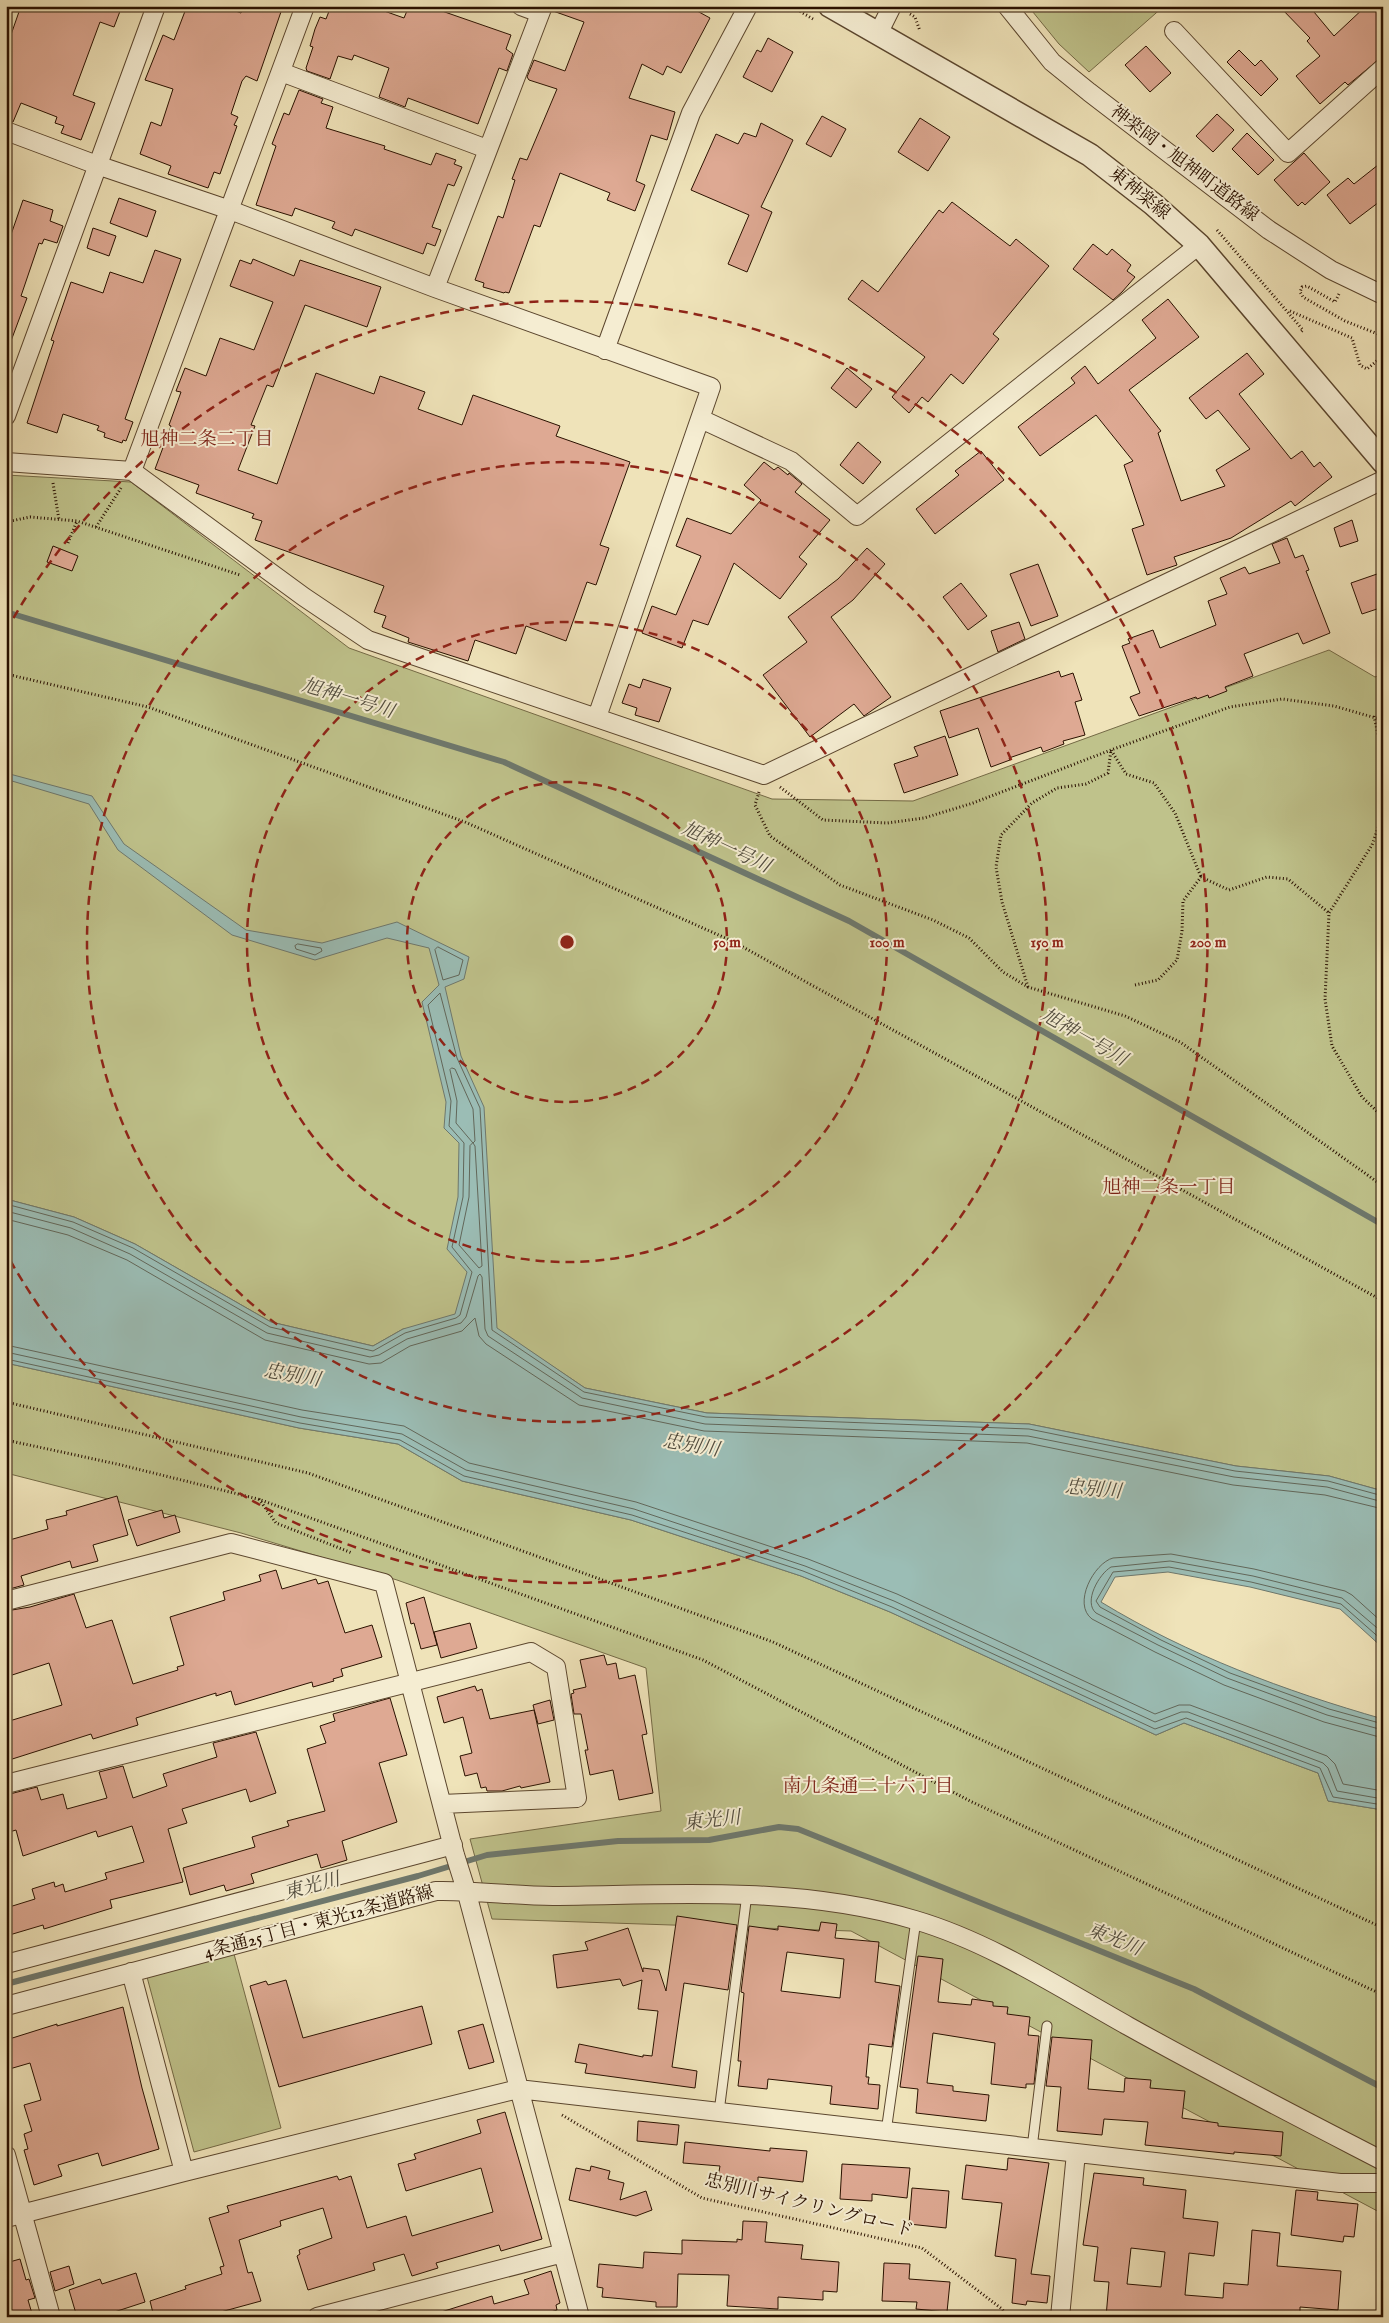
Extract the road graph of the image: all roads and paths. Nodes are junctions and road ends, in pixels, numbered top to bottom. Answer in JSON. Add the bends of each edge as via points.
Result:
{"nodes":[{"id":1,"x":156,"y":6,"type":"edge"},
{"id":2,"x":304,"y":6,"type":"edge"},
{"id":3,"x":521,"y":6,"type":"edge"},
{"id":4,"x":748,"y":6,"type":"edge"},
{"id":5,"x":791,"y":6,"type":"edge"},
{"id":6,"x":892,"y":6,"type":"edge"},
{"id":7,"x":1007,"y":6,"type":"edge"},
{"id":8,"x":542,"y":10,"type":"edge"},
{"id":9,"x":823,"y":14,"type":"edge"},
{"id":10,"x":1174,"y":31,"type":"dead end"},
{"id":11,"x":878,"y":34,"type":"junction"},
{"id":12,"x":1383,"y":68,"type":"edge"},
{"id":13,"x":281,"y":72,"type":"junction"},
{"id":14,"x":6,"y":132,"type":"edge"},
{"id":15,"x":487,"y":148,"type":"junction"},
{"id":16,"x":97,"y":165,"type":"junction"},
{"id":17,"x":230,"y":210,"type":"junction"},
{"id":18,"x":1199,"y":245,"type":"junction"},
{"id":19,"x":435,"y":288,"type":"junction"},
{"id":20,"x":1383,"y":295,"type":"edge"},
{"id":21,"x":1348,"y":297,"type":"dead end"},
{"id":22,"x":1289,"y":311,"type":"dead end"},
{"id":23,"x":1383,"y":336,"type":"edge"},
{"id":24,"x":604,"y":350,"type":"junction"},
{"id":25,"x":1383,"y":356,"type":"edge"},
{"id":26,"x":6,"y":416,"type":"edge"},
{"id":27,"x":701,"y":419,"type":"junction"},
{"id":28,"x":6,"y":462,"type":"edge"},
{"id":29,"x":1383,"y":462,"type":"edge"},
{"id":30,"x":50,"y":465,"type":"junction"},
{"id":31,"x":132,"y":471,"type":"junction"},
{"id":32,"x":1383,"y":480,"type":"edge"},
{"id":33,"x":59,"y":520,"type":"junction"},
{"id":34,"x":77,"y":521,"type":"junction"},
{"id":35,"x":6,"y":522,"type":"edge"},
{"id":36,"x":96,"y":528,"type":"junction"},
{"id":37,"x":68,"y":543,"type":"dead end"},
{"id":38,"x":241,"y":576,"type":"dead end"},
{"id":39,"x":6,"y":674,"type":"edge"},
{"id":40,"x":1374,"y":716,"type":"junction"},
{"id":41,"x":597,"y":718,"type":"junction"},
{"id":42,"x":1383,"y":720,"type":"edge"},
{"id":43,"x":1111,"y":750,"type":"junction"},
{"id":44,"x":1383,"y":757,"type":"edge"},
{"id":45,"x":764,"y":775,"type":"junction"},
{"id":46,"x":1383,"y":814,"type":"edge"},
{"id":47,"x":1201,"y":877,"type":"junction"},
{"id":48,"x":1329,"y":913,"type":"junction"},
{"id":49,"x":1134,"y":985,"type":"dead end"},
{"id":50,"x":1028,"y":987,"type":"junction"},
{"id":51,"x":1383,"y":1117,"type":"edge"},
{"id":52,"x":1383,"y":1186,"type":"edge"},
{"id":53,"x":1383,"y":1301,"type":"edge"},
{"id":54,"x":6,"y":1402,"type":"edge"},
{"id":55,"x":6,"y":1440,"type":"edge"},
{"id":56,"x":258,"y":1499,"type":"junction"},
{"id":57,"x":356,"y":1554,"type":"dead end"},
{"id":58,"x":6,"y":1601,"type":"edge"},
{"id":59,"x":410,"y":1681,"type":"junction"},
{"id":60,"x":6,"y":1784,"type":"edge"},
{"id":61,"x":442,"y":1804,"type":"junction"},
{"id":62,"x":454,"y":1850,"type":"junction"},
{"id":63,"x":463,"y":1882,"type":"junction"},
{"id":64,"x":747,"y":1894,"type":"junction"},
{"id":65,"x":916,"y":1920,"type":"junction"},
{"id":66,"x":1383,"y":1928,"type":"edge"},
{"id":67,"x":6,"y":1964,"type":"edge"},
{"id":68,"x":132,"y":1972,"type":"junction"},
{"id":69,"x":1383,"y":1996,"type":"edge"},
{"id":70,"x":6,"y":2006,"type":"edge"},
{"id":71,"x":1047,"y":2026,"type":"dead end"},
{"id":72,"x":518,"y":2089,"type":"junction"},
{"id":73,"x":719,"y":2112,"type":"junction"},
{"id":74,"x":560,"y":2114,"type":"dead end"},
{"id":75,"x":886,"y":2132,"type":"junction"},
{"id":76,"x":1032,"y":2148,"type":"junction"},
{"id":77,"x":1076,"y":2153,"type":"junction"},
{"id":78,"x":6,"y":2155,"type":"edge"},
{"id":79,"x":1383,"y":2161,"type":"edge"},
{"id":80,"x":184,"y":2172,"type":"junction"},
{"id":81,"x":1383,"y":2183,"type":"edge"},
{"id":82,"x":14,"y":2216,"type":"edge"},
{"id":83,"x":563,"y":2253,"type":"junction"},
{"id":84,"x":51,"y":2317,"type":"edge"},
{"id":85,"x":317,"y":2317,"type":"edge"},
{"id":86,"x":580,"y":2317,"type":"edge"},
{"id":87,"x":1007,"y":2317,"type":"edge"},
{"id":88,"x":1060,"y":2317,"type":"edge"}],
"edges":[{"from":1,"to":16,"type":"street"},
{"from":2,"to":13,"type":"street"},
{"from":3,"to":8,"type":"street"},
{"from":4,"to":24,"type":"street","via":[[691,113]]},
{"from":5,"to":9,"type":"path"},
{"from":6,"to":11,"type":"street"},
{"from":7,"to":20,"type":"street","name":"神楽岡・旭神町道路線","via":[[1052,62],[1089,92],[1269,230],[1331,270]]},
{"from":8,"to":15,"type":"street"},
{"from":9,"to":11,"type":"street","name":"東神楽線"},
{"from":10,"to":12,"type":"street","via":[[1288,153]]},
{"from":11,"to":18,"type":"street","name":"東神楽線","via":[[1090,155]]},
{"from":13,"to":15,"type":"street"},
{"from":13,"to":17,"type":"street"},
{"from":14,"to":16,"type":"street"},
{"from":15,"to":19,"type":"street"},
{"from":16,"to":17,"type":"street"},
{"from":16,"to":26,"type":"street"},
{"from":17,"to":19,"type":"street"},
{"from":17,"to":31,"type":"street"},
{"from":18,"to":27,"type":"street","via":[[857,516],[791,461]]},
{"from":18,"to":29,"type":"street","name":"東神楽線"},
{"from":19,"to":24,"type":"street"},
{"from":21,"to":23,"type":"path","via":[[1339,293],[1335,302],[1307,286],[1300,292],[1303,297],[1345,320]]},
{"from":22,"to":25,"type":"path","via":[[1352,338],[1360,365],[1367,369]]},
{"from":24,"to":27,"type":"street","via":[[711,387]]},
{"from":27,"to":41,"type":"street"},
{"from":28,"to":30,"type":"street"},
{"from":30,"to":31,"type":"street"},
{"from":30,"to":33,"type":"path"},
{"from":31,"to":36,"type":"path"},
{"from":31,"to":41,"type":"street","via":[[368,640]]},
{"from":32,"to":45,"type":"street"},
{"from":33,"to":34,"type":"path"},
{"from":33,"to":35,"type":"path","via":[[30,517]]},
{"from":34,"to":36,"type":"path"},
{"from":34,"to":37,"type":"path"},
{"from":36,"to":38,"type":"path"},
{"from":39,"to":53,"type":"path","via":[[148,707],[465,822],[732,941]]},
{"from":40,"to":42,"type":"path"},
{"from":40,"to":43,"type":"path","via":[[1334,706],[1282,699],[1230,707]]},
{"from":40,"to":44,"type":"path"},
{"from":41,"to":45,"type":"street"},
{"from":43,"to":45,"type":"path","via":[[973,803],[924,818],[887,823],[823,820]]},
{"from":43,"to":47,"type":"path","via":[[1126,774],[1154,783],[1175,813]]},
{"from":43,"to":50,"type":"path","via":[[1108,772],[1086,784],[1057,788],[1032,803],[1001,835],[996,867],[1002,902]]},
{"from":45,"to":50,"type":"path","via":[[756,805],[770,836],[840,885],[933,920],[969,938],[1003,972]]},
{"from":46,"to":48,"type":"path","via":[[1372,845]]},
{"from":47,"to":48,"type":"path","via":[[1229,890],[1267,877],[1288,880]]},
{"from":47,"to":49,"type":"path","via":[[1183,900],[1182,931],[1176,960],[1158,980]]},
{"from":48,"to":51,"type":"path","via":[[1325,999],[1332,1046],[1362,1097]]},
{"from":50,"to":52,"type":"path","via":[[1125,1016],[1180,1042]]},
{"from":54,"to":66,"type":"path","via":[[308,1473],[773,1642]]},
{"from":55,"to":56,"type":"path"},
{"from":56,"to":57,"type":"path","via":[[276,1523]]},
{"from":56,"to":69,"type":"path","via":[[703,1660],[970,1801]]},
{"from":58,"to":59,"type":"street","via":[[231,1543],[384,1583]]},
{"from":59,"to":60,"type":"street"},
{"from":59,"to":61,"type":"street"},
{"from":59,"to":61,"type":"street","via":[[531,1652],[556,1667],[577,1798]]},
{"from":61,"to":62,"type":"street"},
{"from":62,"to":63,"type":"street"},
{"from":62,"to":67,"type":"street"},
{"from":63,"to":64,"type":"street","name":"4条通25丁目・東光12条道路線","via":[[549,1896]]},
{"from":63,"to":68,"type":"street","name":"4条通25丁目・東光12条道路線"},
{"from":63,"to":72,"type":"street"},
{"from":64,"to":65,"type":"street","name":"4条通25丁目・東光12条道路線","via":[[834,1901]]},
{"from":64,"to":73,"type":"lane"},
{"from":65,"to":75,"type":"lane"},
{"from":65,"to":79,"type":"street","name":"4条通25丁目・東光12条道路線","via":[[993,1951],[1178,2054]]},
{"from":68,"to":70,"type":"street","name":"4条通25丁目・東光12条道路線"},
{"from":68,"to":80,"type":"street"},
{"from":71,"to":76,"type":"lane"},
{"from":72,"to":73,"type":"street"},
{"from":72,"to":80,"type":"street"},
{"from":72,"to":83,"type":"street"},
{"from":73,"to":75,"type":"street"},
{"from":74,"to":87,"type":"path","name":"忠別川サイクリングロード","via":[[702,2198],[922,2248],[1002,2309]]},
{"from":75,"to":76,"type":"street"},
{"from":76,"to":77,"type":"street"},
{"from":77,"to":81,"type":"street","via":[[1340,2183]]},
{"from":77,"to":88,"type":"street"},
{"from":78,"to":82,"type":"street"},
{"from":80,"to":82,"type":"street"},
{"from":82,"to":84,"type":"street"},
{"from":83,"to":85,"type":"street"},
{"from":83,"to":86,"type":"street"}]}
